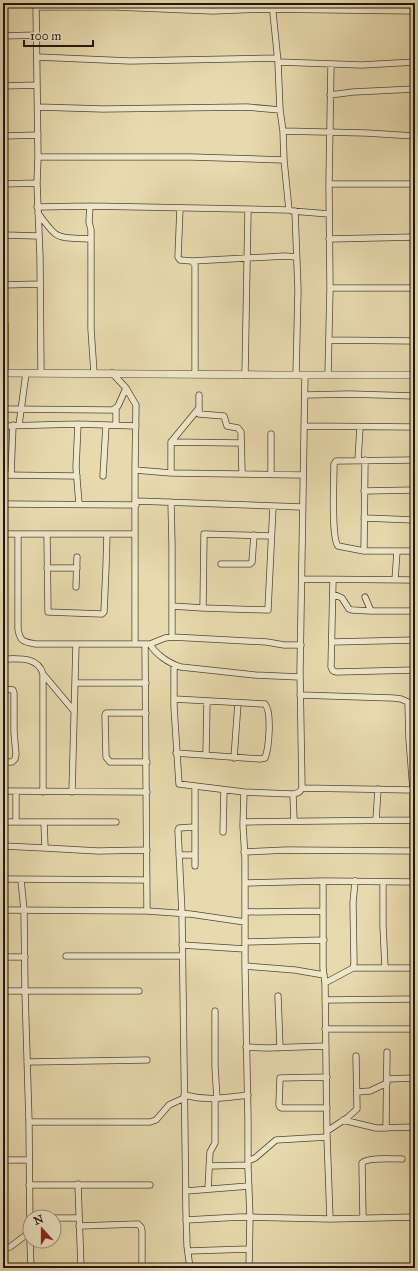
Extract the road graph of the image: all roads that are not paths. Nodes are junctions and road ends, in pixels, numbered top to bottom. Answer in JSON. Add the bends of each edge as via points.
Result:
{"nodes":[{"id":1,"x":272,"y":3,"type":"edge"},
{"id":2,"x":36,"y":5,"type":"edge"},
{"id":3,"x":272,"y":10,"type":"junction"},
{"id":4,"x":415,"y":11,"type":"edge"},
{"id":5,"x":36,"y":35,"type":"junction"},
{"id":6,"x":3,"y":36,"type":"edge"},
{"id":7,"x":37,"y":57,"type":"junction"},
{"id":8,"x":278,"y":60,"type":"junction"},
{"id":9,"x":415,"y":62,"type":"edge"},
{"id":10,"x":331,"y":64,"type":"junction"},
{"id":11,"x":37,"y":85,"type":"junction"},
{"id":12,"x":3,"y":86,"type":"edge"},
{"id":13,"x":415,"y":89,"type":"edge"},
{"id":14,"x":330,"y":95,"type":"junction"},
{"id":15,"x":38,"y":107,"type":"junction"},
{"id":16,"x":280,"y":110,"type":"junction"},
{"id":17,"x":283,"y":131,"type":"junction"},
{"id":18,"x":330,"y":133,"type":"junction"},
{"id":19,"x":38,"y":134,"type":"junction"},
{"id":20,"x":3,"y":136,"type":"edge"},
{"id":21,"x":415,"y":136,"type":"edge"},
{"id":22,"x":38,"y":157,"type":"junction"},
{"id":23,"x":284,"y":160,"type":"junction"},
{"id":24,"x":37,"y":183,"type":"junction"},
{"id":25,"x":3,"y":184,"type":"edge"},
{"id":26,"x":329,"y":184,"type":"junction"},
{"id":27,"x":415,"y":184,"type":"edge"},
{"id":28,"x":90,"y":206,"type":"junction"},
{"id":29,"x":180,"y":208,"type":"junction"},
{"id":30,"x":38,"y":210,"type":"junction"},
{"id":31,"x":248,"y":210,"type":"junction"},
{"id":32,"x":292,"y":211,"type":"junction"},
{"id":33,"x":329,"y":214,"type":"junction"},
{"id":34,"x":3,"y":235,"type":"edge"},
{"id":35,"x":39,"y":236,"type":"junction"},
{"id":36,"x":415,"y":236,"type":"edge"},
{"id":37,"x":90,"y":239,"type":"junction"},
{"id":38,"x":329,"y":239,"type":"junction"},
{"id":39,"x":296,"y":257,"type":"junction"},
{"id":40,"x":247,"y":259,"type":"junction"},
{"id":41,"x":192,"y":261,"type":"junction"},
{"id":42,"x":40,"y":284,"type":"junction"},
{"id":43,"x":3,"y":286,"type":"edge"},
{"id":44,"x":330,"y":288,"type":"junction"},
{"id":45,"x":415,"y":288,"type":"edge"},
{"id":46,"x":3,"y":317,"type":"edge"},
{"id":47,"x":329,"y":340,"type":"junction"},
{"id":48,"x":415,"y":341,"type":"edge"},
{"id":49,"x":4,"y":373,"type":"edge"},
{"id":50,"x":26,"y":373,"type":"junction"},
{"id":51,"x":41,"y":373,"type":"junction"},
{"id":52,"x":94,"y":373,"type":"junction"},
{"id":53,"x":112,"y":373,"type":"junction"},
{"id":54,"x":195,"y":374,"type":"junction"},
{"id":55,"x":305,"y":374,"type":"junction"},
{"id":56,"x":245,"y":375,"type":"junction"},
{"id":57,"x":296,"y":375,"type":"junction"},
{"id":58,"x":328,"y":375,"type":"junction"},
{"id":59,"x":415,"y":375,"type":"edge"},
{"id":60,"x":126,"y":388,"type":"junction"},
{"id":61,"x":199,"y":395,"type":"dead end"},
{"id":62,"x":306,"y":395,"type":"junction"},
{"id":63,"x":415,"y":396,"type":"edge"},
{"id":64,"x":199,"y":408,"type":"junction"},
{"id":65,"x":3,"y":409,"type":"edge"},
{"id":66,"x":22,"y":409,"type":"junction"},
{"id":67,"x":116,"y":409,"type":"junction"},
{"id":68,"x":78,"y":424,"type":"junction"},
{"id":69,"x":16,"y":425,"type":"junction"},
{"id":70,"x":106,"y":425,"type":"junction"},
{"id":71,"x":116,"y":425,"type":"junction"},
{"id":72,"x":3,"y":426,"type":"edge"},
{"id":73,"x":136,"y":426,"type":"junction"},
{"id":74,"x":304,"y":426,"type":"junction"},
{"id":75,"x":360,"y":427,"type":"junction"},
{"id":76,"x":415,"y":427,"type":"edge"},
{"id":77,"x":271,"y":434,"type":"dead end"},
{"id":78,"x":171,"y":442,"type":"junction"},
{"id":79,"x":241,"y":443,"type":"junction"},
{"id":80,"x":362,"y":460,"type":"junction"},
{"id":81,"x":415,"y":460,"type":"edge"},
{"id":82,"x":135,"y":470,"type":"junction"},
{"id":83,"x":171,"y":473,"type":"junction"},
{"id":84,"x":242,"y":473,"type":"junction"},
{"id":85,"x":271,"y":474,"type":"junction"},
{"id":86,"x":3,"y":475,"type":"edge"},
{"id":87,"x":11,"y":475,"type":"junction"},
{"id":88,"x":303,"y":475,"type":"junction"},
{"id":89,"x":77,"y":476,"type":"junction"},
{"id":90,"x":103,"y":476,"type":"dead end"},
{"id":91,"x":364,"y":490,"type":"junction"},
{"id":92,"x":415,"y":490,"type":"edge"},
{"id":93,"x":171,"y":502,"type":"junction"},
{"id":94,"x":136,"y":503,"type":"junction"},
{"id":95,"x":3,"y":504,"type":"edge"},
{"id":96,"x":79,"y":504,"type":"junction"},
{"id":97,"x":273,"y":506,"type":"junction"},
{"id":98,"x":302,"y":507,"type":"junction"},
{"id":99,"x":364,"y":518,"type":"junction"},
{"id":100,"x":415,"y":520,"type":"edge"},
{"id":101,"x":3,"y":534,"type":"edge"},
{"id":102,"x":18,"y":534,"type":"junction"},
{"id":103,"x":47,"y":534,"type":"junction"},
{"id":104,"x":107,"y":534,"type":"junction"},
{"id":105,"x":135,"y":534,"type":"junction"},
{"id":106,"x":254,"y":535,"type":"junction"},
{"id":107,"x":271,"y":536,"type":"junction"},
{"id":108,"x":364,"y":551,"type":"junction"},
{"id":109,"x":397,"y":551,"type":"junction"},
{"id":110,"x":415,"y":551,"type":"edge"},
{"id":111,"x":77,"y":557,"type":"dead end"},
{"id":112,"x":221,"y":564,"type":"dead end"},
{"id":113,"x":47,"y":568,"type":"junction"},
{"id":114,"x":77,"y":568,"type":"junction"},
{"id":115,"x":302,"y":579,"type":"junction"},
{"id":116,"x":333,"y":580,"type":"junction"},
{"id":117,"x":395,"y":580,"type":"junction"},
{"id":118,"x":415,"y":580,"type":"edge"},
{"id":119,"x":76,"y":587,"type":"dead end"},
{"id":120,"x":333,"y":594,"type":"junction"},
{"id":121,"x":365,"y":597,"type":"dead end"},
{"id":122,"x":172,"y":606,"type":"junction"},
{"id":123,"x":203,"y":608,"type":"junction"},
{"id":124,"x":371,"y":611,"type":"junction"},
{"id":125,"x":415,"y":611,"type":"edge"},
{"id":126,"x":172,"y":637,"type":"junction"},
{"id":127,"x":415,"y":640,"type":"edge"},
{"id":128,"x":332,"y":642,"type":"junction"},
{"id":129,"x":76,"y":644,"type":"junction"},
{"id":130,"x":135,"y":644,"type":"junction"},
{"id":131,"x":148,"y":644,"type":"junction"},
{"id":132,"x":300,"y":645,"type":"junction"},
{"id":133,"x":3,"y":659,"type":"edge"},
{"id":134,"x":174,"y":665,"type":"junction"},
{"id":135,"x":415,"y":670,"type":"edge"},
{"id":136,"x":43,"y":674,"type":"junction"},
{"id":137,"x":300,"y":677,"type":"junction"},
{"id":138,"x":75,"y":683,"type":"junction"},
{"id":139,"x":146,"y":683,"type":"junction"},
{"id":140,"x":3,"y":689,"type":"edge"},
{"id":141,"x":300,"y":695,"type":"junction"},
{"id":142,"x":174,"y":699,"type":"junction"},
{"id":143,"x":207,"y":701,"type":"junction"},
{"id":144,"x":408,"y":702,"type":"junction"},
{"id":145,"x":238,"y":703,"type":"junction"},
{"id":146,"x":415,"y":705,"type":"edge"},
{"id":147,"x":74,"y":711,"type":"junction"},
{"id":148,"x":146,"y":713,"type":"junction"},
{"id":149,"x":412,"y":738,"type":"edge"},
{"id":150,"x":176,"y":753,"type":"junction"},
{"id":151,"x":206,"y":755,"type":"junction"},
{"id":152,"x":234,"y":758,"type":"junction"},
{"id":153,"x":3,"y":762,"type":"edge"},
{"id":154,"x":147,"y":762,"type":"junction"},
{"id":155,"x":195,"y":787,"type":"junction"},
{"id":156,"x":302,"y":788,"type":"junction"},
{"id":157,"x":378,"y":789,"type":"junction"},
{"id":158,"x":224,"y":790,"type":"junction"},
{"id":159,"x":413,"y":790,"type":"junction"},
{"id":160,"x":3,"y":792,"type":"edge"},
{"id":161,"x":16,"y":792,"type":"junction"},
{"id":162,"x":43,"y":792,"type":"junction"},
{"id":163,"x":72,"y":792,"type":"junction"},
{"id":164,"x":147,"y":792,"type":"junction"},
{"id":165,"x":244,"y":792,"type":"junction"},
{"id":166,"x":293,"y":794,"type":"junction"},
{"id":167,"x":376,"y":820,"type":"junction"},
{"id":168,"x":413,"y":820,"type":"junction"},
{"id":169,"x":294,"y":821,"type":"junction"},
{"id":170,"x":3,"y":822,"type":"edge"},
{"id":171,"x":16,"y":822,"type":"junction"},
{"id":172,"x":44,"y":822,"type":"junction"},
{"id":173,"x":116,"y":822,"type":"dead end"},
{"id":174,"x":243,"y":822,"type":"junction"},
{"id":175,"x":194,"y":827,"type":"junction"},
{"id":176,"x":223,"y":832,"type":"dead end"},
{"id":177,"x":3,"y":846,"type":"edge"},
{"id":178,"x":45,"y":848,"type":"junction"},
{"id":179,"x":147,"y":850,"type":"junction"},
{"id":180,"x":414,"y":851,"type":"edge"},
{"id":181,"x":244,"y":852,"type":"junction"},
{"id":182,"x":178,"y":855,"type":"junction"},
{"id":183,"x":195,"y":855,"type":"junction"},
{"id":184,"x":195,"y":866,"type":"dead end"},
{"id":185,"x":3,"y":880,"type":"edge"},
{"id":186,"x":20,"y":880,"type":"junction"},
{"id":187,"x":147,"y":880,"type":"junction"},
{"id":188,"x":323,"y":881,"type":"junction"},
{"id":189,"x":355,"y":881,"type":"junction"},
{"id":190,"x":383,"y":882,"type":"junction"},
{"id":191,"x":414,"y":882,"type":"edge"},
{"id":192,"x":244,"y":883,"type":"junction"},
{"id":193,"x":415,"y":908,"type":"edge"},
{"id":194,"x":3,"y":910,"type":"edge"},
{"id":195,"x":24,"y":910,"type":"junction"},
{"id":196,"x":323,"y":910,"type":"junction"},
{"id":197,"x":147,"y":911,"type":"junction"},
{"id":198,"x":245,"y":912,"type":"junction"},
{"id":199,"x":182,"y":914,"type":"junction"},
{"id":200,"x":244,"y":922,"type":"junction"},
{"id":201,"x":324,"y":940,"type":"junction"},
{"id":202,"x":245,"y":942,"type":"junction"},
{"id":203,"x":182,"y":945,"type":"junction"},
{"id":204,"x":245,"y":949,"type":"junction"},
{"id":205,"x":66,"y":956,"type":"dead end"},
{"id":206,"x":182,"y":956,"type":"junction"},
{"id":207,"x":3,"y":957,"type":"edge"},
{"id":208,"x":25,"y":957,"type":"junction"},
{"id":209,"x":245,"y":966,"type":"junction"},
{"id":210,"x":353,"y":968,"type":"junction"},
{"id":211,"x":385,"y":968,"type":"junction"},
{"id":212,"x":415,"y":968,"type":"edge"},
{"id":213,"x":324,"y":975,"type":"junction"},
{"id":214,"x":325,"y":983,"type":"junction"},
{"id":215,"x":3,"y":991,"type":"edge"},
{"id":216,"x":24,"y":991,"type":"junction"},
{"id":217,"x":139,"y":991,"type":"dead end"},
{"id":218,"x":278,"y":996,"type":"dead end"},
{"id":219,"x":415,"y":999,"type":"edge"},
{"id":220,"x":325,"y":1000,"type":"junction"},
{"id":221,"x":215,"y":1011,"type":"dead end"},
{"id":222,"x":326,"y":1029,"type":"junction"},
{"id":223,"x":415,"y":1029,"type":"edge"},
{"id":224,"x":326,"y":1046,"type":"junction"},
{"id":225,"x":246,"y":1047,"type":"junction"},
{"id":226,"x":280,"y":1048,"type":"junction"},
{"id":227,"x":387,"y":1052,"type":"dead end"},
{"id":228,"x":356,"y":1056,"type":"dead end"},
{"id":229,"x":147,"y":1060,"type":"dead end"},
{"id":230,"x":27,"y":1062,"type":"junction"},
{"id":231,"x":326,"y":1077,"type":"junction"},
{"id":232,"x":415,"y":1078,"type":"edge"},
{"id":233,"x":387,"y":1081,"type":"junction"},
{"id":234,"x":357,"y":1092,"type":"junction"},
{"id":235,"x":248,"y":1095,"type":"junction"},
{"id":236,"x":184,"y":1097,"type":"junction"},
{"id":237,"x":216,"y":1099,"type":"junction"},
{"id":238,"x":327,"y":1108,"type":"junction"},
{"id":239,"x":343,"y":1120,"type":"junction"},
{"id":240,"x":29,"y":1122,"type":"junction"},
{"id":241,"x":415,"y":1127,"type":"edge"},
{"id":242,"x":386,"y":1128,"type":"junction"},
{"id":243,"x":327,"y":1134,"type":"junction"},
{"id":244,"x":402,"y":1158,"type":"dead end"},
{"id":245,"x":3,"y":1160,"type":"edge"},
{"id":246,"x":29,"y":1160,"type":"junction"},
{"id":247,"x":248,"y":1163,"type":"junction"},
{"id":248,"x":209,"y":1166,"type":"junction"},
{"id":249,"x":78,"y":1184,"type":"junction"},
{"id":250,"x":29,"y":1185,"type":"junction"},
{"id":251,"x":150,"y":1185,"type":"dead end"},
{"id":252,"x":249,"y":1186,"type":"junction"},
{"id":253,"x":208,"y":1189,"type":"junction"},
{"id":254,"x":186,"y":1191,"type":"junction"},
{"id":255,"x":30,"y":1209,"type":"edge"},
{"id":256,"x":415,"y":1216,"type":"edge"},
{"id":257,"x":250,"y":1217,"type":"junction"},
{"id":258,"x":62,"y":1218,"type":"edge"},
{"id":259,"x":79,"y":1218,"type":"junction"},
{"id":260,"x":363,"y":1218,"type":"junction"},
{"id":261,"x":330,"y":1219,"type":"junction"},
{"id":262,"x":186,"y":1220,"type":"junction"},
{"id":263,"x":79,"y":1226,"type":"junction"},
{"id":264,"x":22,"y":1239,"type":"edge"},
{"id":265,"x":3,"y":1249,"type":"edge"},
{"id":266,"x":30,"y":1249,"type":"edge"},
{"id":267,"x":249,"y":1249,"type":"junction"},
{"id":268,"x":188,"y":1251,"type":"junction"},
{"id":269,"x":30,"y":1268,"type":"edge"},
{"id":270,"x":81,"y":1268,"type":"edge"},
{"id":271,"x":142,"y":1268,"type":"edge"},
{"id":272,"x":190,"y":1268,"type":"edge"},
{"id":273,"x":249,"y":1268,"type":"edge"}],
"edges":[{"from":1,"to":3,"type":"street"},
{"from":2,"to":3,"type":"street","via":[[214,11]]},
{"from":2,"to":5,"type":"street"},
{"from":3,"to":4,"type":"street"},
{"from":3,"to":8,"type":"street"},
{"from":5,"to":6,"type":"street"},
{"from":5,"to":7,"type":"street"},
{"from":7,"to":8,"type":"street","via":[[141,61]]},
{"from":7,"to":11,"type":"street"},
{"from":8,"to":10,"type":"street"},
{"from":8,"to":16,"type":"street"},
{"from":9,"to":10,"type":"street"},
{"from":10,"to":14,"type":"street"},
{"from":11,"to":12,"type":"street"},
{"from":11,"to":15,"type":"street"},
{"from":13,"to":14,"type":"street"},
{"from":14,"to":18,"type":"street"},
{"from":15,"to":16,"type":"street","via":[[247,107]]},
{"from":15,"to":19,"type":"street"},
{"from":16,"to":17,"type":"street"},
{"from":17,"to":18,"type":"street"},
{"from":17,"to":23,"type":"street"},
{"from":18,"to":21,"type":"street"},
{"from":18,"to":26,"type":"street"},
{"from":19,"to":20,"type":"street"},
{"from":19,"to":22,"type":"street"},
{"from":22,"to":23,"type":"street"},
{"from":22,"to":24,"type":"street"},
{"from":23,"to":32,"type":"street"},
{"from":24,"to":25,"type":"street"},
{"from":24,"to":30,"type":"street"},
{"from":26,"to":27,"type":"street"},
{"from":26,"to":33,"type":"street"},
{"from":28,"to":29,"type":"street"},
{"from":28,"to":30,"type":"street"},
{"from":28,"to":37,"type":"street"},
{"from":29,"to":31,"type":"street"},
{"from":29,"to":41,"type":"street","via":[[178,257],[180,260]]},
{"from":30,"to":35,"type":"street"},
{"from":30,"to":37,"type":"street","via":[[52,232],[60,238]]},
{"from":31,"to":32,"type":"street"},
{"from":31,"to":40,"type":"street"},
{"from":32,"to":33,"type":"street"},
{"from":32,"to":39,"type":"street"},
{"from":33,"to":38,"type":"street"},
{"from":34,"to":35,"type":"street"},
{"from":35,"to":42,"type":"street"},
{"from":36,"to":38,"type":"street"},
{"from":37,"to":52,"type":"street"},
{"from":38,"to":44,"type":"street"},
{"from":39,"to":40,"type":"street"},
{"from":39,"to":57,"type":"street"},
{"from":40,"to":41,"type":"street"},
{"from":40,"to":56,"type":"street"},
{"from":41,"to":54,"type":"street","via":[[195,265]]},
{"from":42,"to":43,"type":"street"},
{"from":42,"to":51,"type":"street"},
{"from":44,"to":45,"type":"street"},
{"from":44,"to":47,"type":"street"},
{"from":46,"to":49,"type":"street"},
{"from":47,"to":48,"type":"street"},
{"from":47,"to":58,"type":"street"},
{"from":49,"to":50,"type":"street"},
{"from":50,"to":51,"type":"street"},
{"from":50,"to":66,"type":"street"},
{"from":51,"to":52,"type":"street"},
{"from":52,"to":53,"type":"street"},
{"from":53,"to":54,"type":"street"},
{"from":53,"to":60,"type":"street"},
{"from":54,"to":56,"type":"street"},
{"from":55,"to":57,"type":"street"},
{"from":55,"to":58,"type":"street"},
{"from":55,"to":62,"type":"street"},
{"from":56,"to":57,"type":"street"},
{"from":58,"to":59,"type":"street"},
{"from":60,"to":67,"type":"street"},
{"from":60,"to":73,"type":"street","via":[[136,405]]},
{"from":61,"to":64,"type":"street"},
{"from":62,"to":63,"type":"street"},
{"from":62,"to":74,"type":"street"},
{"from":64,"to":78,"type":"street"},
{"from":64,"to":79,"type":"street","via":[[200,415],[224,416],[227,426],[238,428],[241,432]]},
{"from":65,"to":66,"type":"street"},
{"from":66,"to":67,"type":"street"},
{"from":66,"to":69,"type":"street"},
{"from":67,"to":71,"type":"street"},
{"from":68,"to":69,"type":"street"},
{"from":68,"to":70,"type":"street"},
{"from":68,"to":89,"type":"street"},
{"from":69,"to":72,"type":"street"},
{"from":69,"to":87,"type":"street"},
{"from":70,"to":71,"type":"street"},
{"from":70,"to":90,"type":"street"},
{"from":71,"to":73,"type":"street"},
{"from":73,"to":82,"type":"street"},
{"from":74,"to":75,"type":"street"},
{"from":74,"to":88,"type":"street"},
{"from":75,"to":76,"type":"street"},
{"from":75,"to":80,"type":"street"},
{"from":77,"to":85,"type":"street"},
{"from":78,"to":79,"type":"street"},
{"from":78,"to":83,"type":"street"},
{"from":79,"to":84,"type":"street"},
{"from":80,"to":81,"type":"street"},
{"from":80,"to":91,"type":"street"},
{"from":80,"to":108,"type":"street","via":[[334,462],[334,540],[338,546]]},
{"from":82,"to":83,"type":"street"},
{"from":82,"to":94,"type":"street"},
{"from":83,"to":84,"type":"street"},
{"from":84,"to":85,"type":"street"},
{"from":85,"to":88,"type":"street"},
{"from":86,"to":87,"type":"street"},
{"from":87,"to":89,"type":"street"},
{"from":88,"to":98,"type":"street"},
{"from":89,"to":96,"type":"street"},
{"from":91,"to":92,"type":"street"},
{"from":91,"to":99,"type":"street"},
{"from":93,"to":94,"type":"street"},
{"from":93,"to":97,"type":"street"},
{"from":93,"to":122,"type":"street"},
{"from":94,"to":96,"type":"street"},
{"from":94,"to":105,"type":"street"},
{"from":95,"to":96,"type":"street"},
{"from":97,"to":98,"type":"street"},
{"from":97,"to":107,"type":"street"},
{"from":98,"to":115,"type":"street"},
{"from":99,"to":100,"type":"street"},
{"from":99,"to":108,"type":"street"},
{"from":101,"to":102,"type":"street"},
{"from":102,"to":103,"type":"street"},
{"from":102,"to":129,"type":"street","via":[[22,641],[36,644]]},
{"from":103,"to":104,"type":"street"},
{"from":103,"to":113,"type":"street"},
{"from":104,"to":105,"type":"street"},
{"from":104,"to":113,"type":"street","via":[[103,614],[48,612]]},
{"from":105,"to":130,"type":"street"},
{"from":106,"to":107,"type":"street"},
{"from":106,"to":112,"type":"street","via":[[250,564]]},
{"from":106,"to":123,"type":"street","via":[[204,534]]},
{"from":107,"to":123,"type":"street","via":[[268,610]]},
{"from":108,"to":109,"type":"street"},
{"from":109,"to":110,"type":"street"},
{"from":109,"to":117,"type":"street"},
{"from":111,"to":114,"type":"street"},
{"from":113,"to":114,"type":"street"},
{"from":114,"to":119,"type":"street"},
{"from":115,"to":116,"type":"street"},
{"from":115,"to":132,"type":"street"},
{"from":116,"to":117,"type":"street"},
{"from":116,"to":120,"type":"street"},
{"from":117,"to":118,"type":"street"},
{"from":120,"to":124,"type":"street","via":[[342,598],[349,609]]},
{"from":120,"to":128,"type":"street"},
{"from":121,"to":124,"type":"street"},
{"from":122,"to":123,"type":"street"},
{"from":122,"to":126,"type":"street"},
{"from":124,"to":125,"type":"street"},
{"from":126,"to":131,"type":"street"},
{"from":126,"to":132,"type":"street"},
{"from":127,"to":128,"type":"street"},
{"from":128,"to":135,"type":"street","via":[[333,671]]},
{"from":129,"to":130,"type":"street"},
{"from":129,"to":138,"type":"street"},
{"from":130,"to":131,"type":"street"},
{"from":131,"to":134,"type":"street"},
{"from":131,"to":139,"type":"street"},
{"from":132,"to":137,"type":"street"},
{"from":133,"to":136,"type":"street","via":[[34,661],[42,668]]},
{"from":134,"to":137,"type":"street","via":[[188,669]]},
{"from":134,"to":142,"type":"street"},
{"from":136,"to":147,"type":"street"},
{"from":136,"to":162,"type":"street"},
{"from":137,"to":141,"type":"street"},
{"from":138,"to":139,"type":"street"},
{"from":138,"to":147,"type":"street"},
{"from":139,"to":148,"type":"street"},
{"from":140,"to":153,"type":"street","via":[[11,689],[14,693],[16,749],[15,759],[12,762]]},
{"from":141,"to":144,"type":"street","via":[[393,698]]},
{"from":141,"to":156,"type":"street"},
{"from":142,"to":143,"type":"street"},
{"from":142,"to":150,"type":"street"},
{"from":143,"to":145,"type":"street"},
{"from":143,"to":151,"type":"street"},
{"from":144,"to":146,"type":"street"},
{"from":144,"to":149,"type":"street"},
{"from":145,"to":152,"type":"street"},
{"from":145,"to":152,"type":"street","via":[[265,704],[268,747],[265,758],[260,760]]},
{"from":147,"to":163,"type":"street"},
{"from":148,"to":154,"type":"street"},
{"from":148,"to":154,"type":"street","via":[[105,714],[108,760]]},
{"from":149,"to":159,"type":"street"},
{"from":150,"to":151,"type":"street"},
{"from":150,"to":155,"type":"street","via":[[179,784]]},
{"from":151,"to":152,"type":"street"},
{"from":154,"to":164,"type":"street"},
{"from":155,"to":158,"type":"street"},
{"from":155,"to":175,"type":"street"},
{"from":156,"to":157,"type":"street"},
{"from":156,"to":166,"type":"street"},
{"from":157,"to":159,"type":"street"},
{"from":157,"to":167,"type":"street"},
{"from":158,"to":165,"type":"street"},
{"from":158,"to":176,"type":"street"},
{"from":159,"to":168,"type":"street"},
{"from":160,"to":161,"type":"street"},
{"from":161,"to":162,"type":"street"},
{"from":161,"to":171,"type":"street"},
{"from":162,"to":163,"type":"street"},
{"from":163,"to":164,"type":"street"},
{"from":164,"to":179,"type":"street"},
{"from":165,"to":166,"type":"street"},
{"from":165,"to":174,"type":"street"},
{"from":166,"to":169,"type":"street"},
{"from":167,"to":168,"type":"street"},
{"from":167,"to":169,"type":"street"},
{"from":168,"to":180,"type":"street"},
{"from":169,"to":174,"type":"street"},
{"from":170,"to":171,"type":"street"},
{"from":171,"to":172,"type":"street"},
{"from":172,"to":173,"type":"street"},
{"from":172,"to":178,"type":"street"},
{"from":174,"to":181,"type":"street"},
{"from":175,"to":182,"type":"street","via":[[179,828]]},
{"from":175,"to":183,"type":"street"},
{"from":177,"to":178,"type":"street"},
{"from":178,"to":179,"type":"street"},
{"from":179,"to":187,"type":"street"},
{"from":180,"to":181,"type":"street"},
{"from":180,"to":191,"type":"street"},
{"from":181,"to":192,"type":"street"},
{"from":182,"to":183,"type":"street"},
{"from":182,"to":199,"type":"street"},
{"from":183,"to":184,"type":"street"},
{"from":185,"to":186,"type":"street"},
{"from":186,"to":187,"type":"street"},
{"from":186,"to":195,"type":"street"},
{"from":187,"to":197,"type":"street"},
{"from":188,"to":189,"type":"street"},
{"from":188,"to":192,"type":"street"},
{"from":188,"to":196,"type":"street"},
{"from":189,"to":190,"type":"street"},
{"from":189,"to":210,"type":"street"},
{"from":190,"to":191,"type":"street"},
{"from":190,"to":211,"type":"street"},
{"from":191,"to":193,"type":"street"},
{"from":192,"to":198,"type":"street"},
{"from":194,"to":195,"type":"street"},
{"from":195,"to":197,"type":"street"},
{"from":195,"to":208,"type":"street"},
{"from":196,"to":198,"type":"street"},
{"from":196,"to":201,"type":"street"},
{"from":197,"to":199,"type":"street"},
{"from":198,"to":200,"type":"street"},
{"from":199,"to":200,"type":"street"},
{"from":199,"to":203,"type":"street"},
{"from":200,"to":202,"type":"street"},
{"from":201,"to":202,"type":"street"},
{"from":201,"to":213,"type":"street"},
{"from":202,"to":204,"type":"street"},
{"from":203,"to":204,"type":"street"},
{"from":203,"to":206,"type":"street"},
{"from":204,"to":209,"type":"street"},
{"from":205,"to":206,"type":"street"},
{"from":206,"to":236,"type":"street"},
{"from":207,"to":208,"type":"street"},
{"from":208,"to":216,"type":"street"},
{"from":209,"to":213,"type":"street"},
{"from":209,"to":225,"type":"street"},
{"from":210,"to":211,"type":"street"},
{"from":210,"to":214,"type":"street"},
{"from":211,"to":212,"type":"street"},
{"from":213,"to":214,"type":"street"},
{"from":214,"to":220,"type":"street"},
{"from":215,"to":216,"type":"street"},
{"from":216,"to":217,"type":"street"},
{"from":216,"to":230,"type":"street"},
{"from":218,"to":226,"type":"street"},
{"from":219,"to":220,"type":"street"},
{"from":220,"to":222,"type":"street"},
{"from":221,"to":237,"type":"street"},
{"from":222,"to":223,"type":"street"},
{"from":222,"to":224,"type":"street"},
{"from":224,"to":226,"type":"street"},
{"from":224,"to":231,"type":"street"},
{"from":225,"to":226,"type":"street"},
{"from":225,"to":235,"type":"street"},
{"from":227,"to":233,"type":"street"},
{"from":228,"to":234,"type":"street"},
{"from":229,"to":230,"type":"street"},
{"from":230,"to":240,"type":"street"},
{"from":231,"to":238,"type":"street"},
{"from":231,"to":238,"type":"street","via":[[280,1078],[279,1104],[282,1108]]},
{"from":232,"to":233,"type":"street"},
{"from":233,"to":234,"type":"street","via":[[370,1091]]},
{"from":233,"to":242,"type":"street"},
{"from":234,"to":239,"type":"street","via":[[357,1109]]},
{"from":235,"to":237,"type":"street"},
{"from":235,"to":247,"type":"street"},
{"from":236,"to":237,"type":"street"},
{"from":236,"to":240,"type":"street","via":[[169,1105],[156,1120],[150,1122]]},
{"from":236,"to":254,"type":"street"},
{"from":237,"to":248,"type":"street","via":[[215,1143],[210,1152]]},
{"from":238,"to":243,"type":"street"},
{"from":239,"to":242,"type":"street"},
{"from":239,"to":243,"type":"street"},
{"from":240,"to":246,"type":"street"},
{"from":241,"to":242,"type":"street"},
{"from":243,"to":247,"type":"street","via":[[276,1140]]},
{"from":243,"to":261,"type":"street"},
{"from":244,"to":260,"type":"street","via":[[362,1163]]},
{"from":245,"to":246,"type":"street"},
{"from":246,"to":250,"type":"street"},
{"from":247,"to":248,"type":"street"},
{"from":247,"to":252,"type":"street"},
{"from":248,"to":253,"type":"street"},
{"from":249,"to":250,"type":"street"},
{"from":249,"to":251,"type":"street"},
{"from":249,"to":259,"type":"street"},
{"from":250,"to":255,"type":"street"},
{"from":252,"to":253,"type":"street"},
{"from":252,"to":257,"type":"street"},
{"from":253,"to":254,"type":"street"},
{"from":254,"to":262,"type":"street"},
{"from":256,"to":260,"type":"street"},
{"from":257,"to":261,"type":"street"},
{"from":257,"to":262,"type":"street"},
{"from":257,"to":267,"type":"street"},
{"from":258,"to":259,"type":"street"},
{"from":259,"to":263,"type":"street"},
{"from":260,"to":261,"type":"street"},
{"from":262,"to":268,"type":"street"},
{"from":263,"to":270,"type":"street"},
{"from":263,"to":271,"type":"street","via":[[138,1224],[142,1231]]},
{"from":264,"to":265,"type":"street"},
{"from":266,"to":269,"type":"street"},
{"from":267,"to":268,"type":"street"},
{"from":267,"to":273,"type":"street"},
{"from":268,"to":272,"type":"street"}]}
